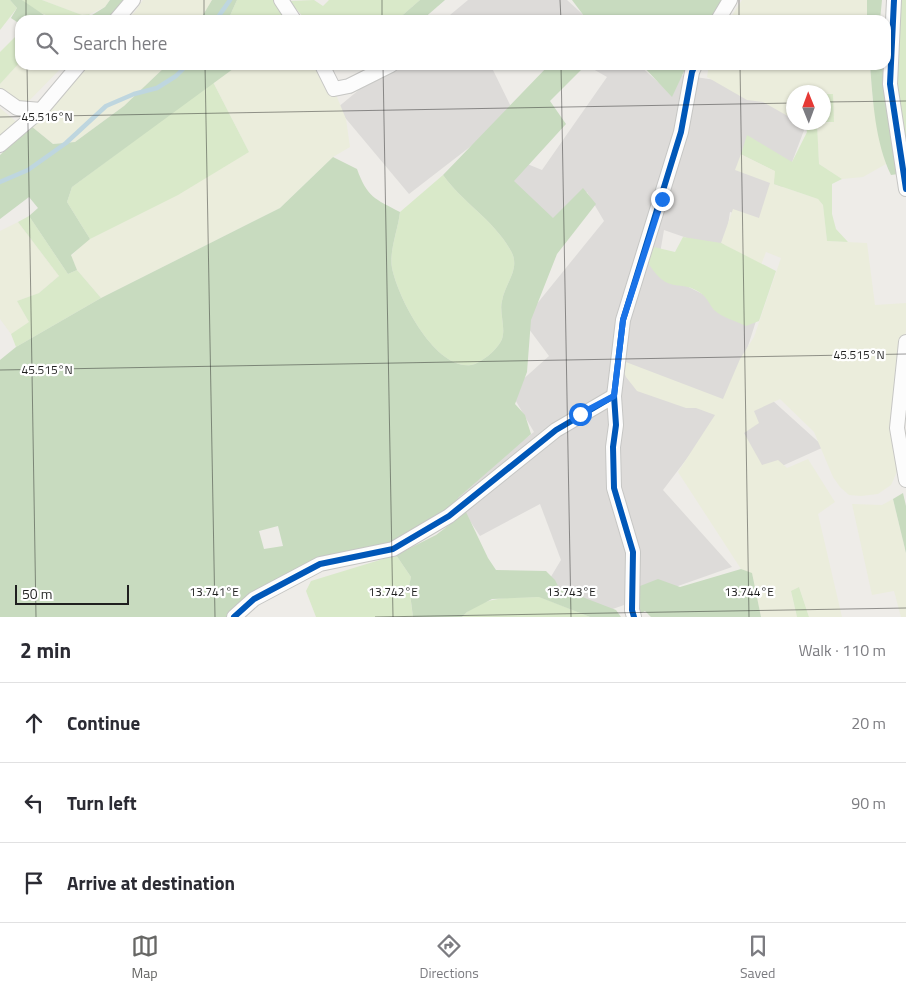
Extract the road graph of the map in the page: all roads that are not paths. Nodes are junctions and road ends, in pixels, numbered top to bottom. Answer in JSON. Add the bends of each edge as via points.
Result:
{"nodes":[{"id":1,"x":133,"y":0,"type":"edge"},
{"id":2,"x":280,"y":0,"type":"edge"},
{"id":3,"x":730,"y":0,"type":"edge"},
{"id":4,"x":894,"y":0,"type":"edge"},
{"id":5,"x":120,"y":15,"type":"edge"},
{"id":6,"x":290,"y":15,"type":"edge"},
{"id":7,"x":721,"y":15,"type":"edge"},
{"id":8,"x":891,"y":63,"type":"edge"},
{"id":9,"x":75,"y":70,"type":"edge"},
{"id":10,"x":324,"y":70,"type":"edge"},
{"id":11,"x":381,"y":70,"type":"edge"},
{"id":12,"x":693,"y":70,"type":"edge"},
{"id":13,"x":891,"y":70,"type":"edge"},
{"id":14,"x":0,"y":96,"type":"edge"},
{"id":15,"x":41,"y":110,"type":"junction"},
{"id":16,"x":0,"y":144,"type":"edge"},
{"id":17,"x":906,"y":189,"type":"edge"},
{"id":18,"x":906,"y":342,"type":"edge"},
{"id":19,"x":614,"y":396,"type":"junction"},
{"id":20,"x":906,"y":480,"type":"edge"},
{"id":21,"x":234,"y":617,"type":"edge"},
{"id":22,"x":634,"y":617,"type":"edge"}],
"edges":[{"from":1,"to":5,"type":"street"},
{"from":2,"to":6,"type":"street"},
{"from":3,"to":7,"type":"street"},
{"from":4,"to":8,"type":"street"},
{"from":9,"to":15,"type":"street"},
{"from":10,"to":11,"type":"street","via":[[334,89],[349,86]]},
{"from":12,"to":19,"type":"street","via":[[682,132],[623,320]]},
{"from":13,"to":17,"type":"street"},
{"from":14,"to":15,"type":"street","via":[[16,108]]},
{"from":15,"to":16,"type":"street"},
{"from":18,"to":20,"type":"street","via":[[897,428]]},
{"from":19,"to":21,"type":"street","via":[[556,430],[449,516],[393,549],[320,564],[254,599]]},
{"from":19,"to":22,"type":"street","via":[[614,488],[633,552]]}]}
